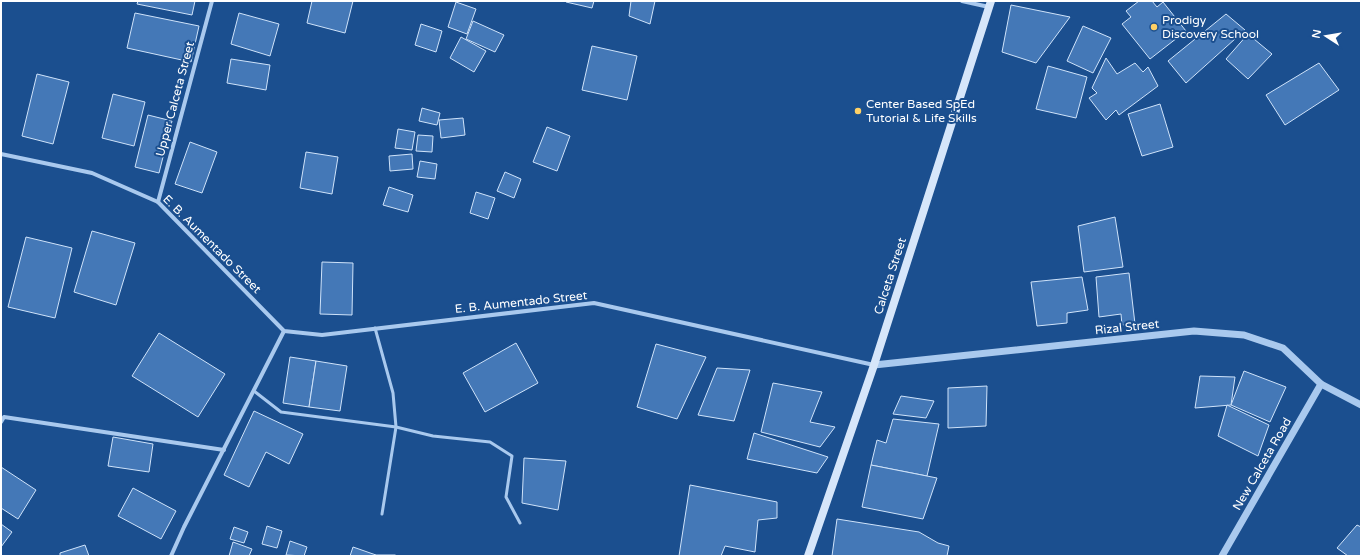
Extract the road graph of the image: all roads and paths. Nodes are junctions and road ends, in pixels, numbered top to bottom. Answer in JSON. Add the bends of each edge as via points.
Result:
{"nodes":[{"id":1,"x":212,"y":1,"type":"edge"},
{"id":2,"x":962,"y":1,"type":"edge"},
{"id":3,"x":990,"y":4,"type":"edge"},
{"id":4,"x":1,"y":154,"type":"edge"},
{"id":5,"x":158,"y":202,"type":"junction"},
{"id":6,"x":375,"y":328,"type":"junction"},
{"id":7,"x":284,"y":331,"type":"junction"},
{"id":8,"x":874,"y":365,"type":"junction"},
{"id":9,"x":1321,"y":384,"type":"junction"},
{"id":10,"x":254,"y":391,"type":"junction"},
{"id":11,"x":1361,"y":405,"type":"edge"},
{"id":12,"x":1,"y":422,"type":"edge"},
{"id":13,"x":396,"y":427,"type":"junction"},
{"id":14,"x":224,"y":450,"type":"junction"},
{"id":15,"x":382,"y":514,"type":"dead end"},
{"id":16,"x":520,"y":523,"type":"dead end"},
{"id":17,"x":171,"y":556,"type":"edge"},
{"id":18,"x":808,"y":556,"type":"edge"},
{"id":19,"x":1222,"y":556,"type":"edge"}],
"edges":[{"from":1,"to":5,"type":"street","name":"Upper Calceta Street"},
{"from":2,"to":3,"type":"street"},
{"from":3,"to":8,"type":"main road","name":"Calceta Street"},
{"from":4,"to":5,"type":"street","name":"E. B. Aumentado Street","via":[[92,173]]},
{"from":5,"to":7,"type":"street","name":"E. B. Aumentado Street"},
{"from":6,"to":7,"type":"street","name":"E. B. Aumentado Street","via":[[322,335]]},
{"from":6,"to":8,"type":"street","name":"E. B. Aumentado Street","via":[[594,303]]},
{"from":6,"to":13,"type":"lane","via":[[392,393]]},
{"from":7,"to":10,"type":"street"},
{"from":8,"to":9,"type":"street","name":"Rizal Street","via":[[1194,331],[1244,336],[1283,348]]},
{"from":8,"to":18,"type":"main road","name":"Calceta Street"},
{"from":9,"to":11,"type":"street","name":"Rizal Street"},
{"from":9,"to":19,"type":"street","name":"New Calceta Road"},
{"from":10,"to":13,"type":"lane","via":[[281,412]]},
{"from":10,"to":14,"type":"street"},
{"from":12,"to":14,"type":"street","via":[[4,417]]},
{"from":13,"to":15,"type":"lane"},
{"from":13,"to":16,"type":"lane","via":[[433,436],[490,442],[512,456],[506,497]]},
{"from":14,"to":17,"type":"street"}]}
